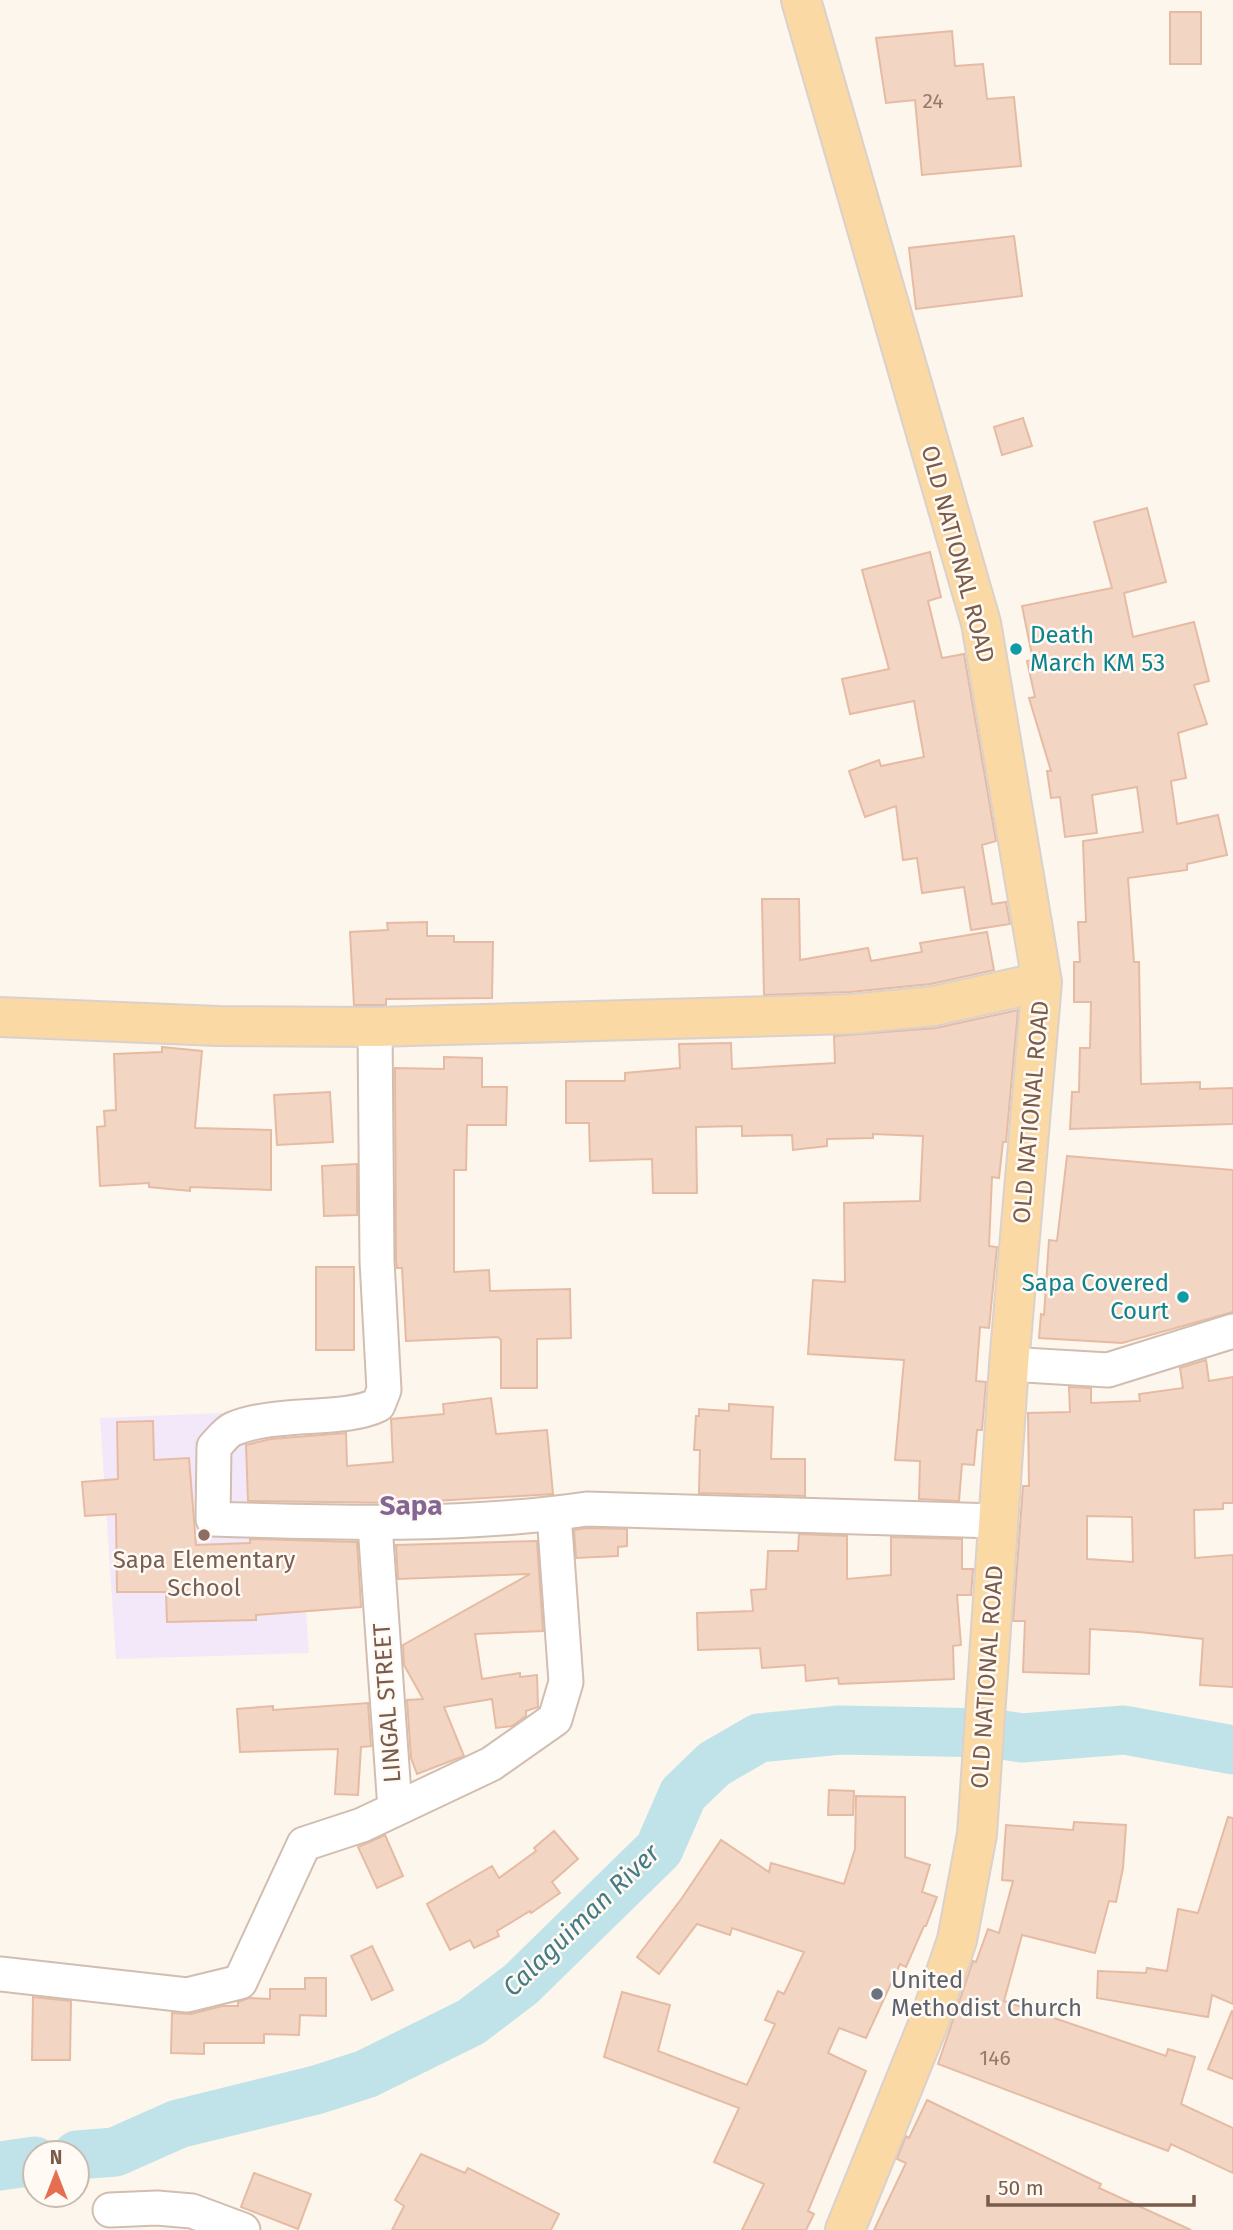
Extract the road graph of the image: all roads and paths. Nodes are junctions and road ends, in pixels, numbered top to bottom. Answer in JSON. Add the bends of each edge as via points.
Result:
{"nodes":[{"id":1,"x":801,"y":0,"type":"edge"},
{"id":2,"x":1042,"y":982,"type":"junction"},
{"id":3,"x":0,"y":1017,"type":"edge"},
{"id":4,"x":375,"y":1027,"type":"junction"},
{"id":5,"x":1233,"y":1331,"type":"edge"},
{"id":6,"x":1009,"y":1364,"type":"junction"},
{"id":7,"x":554,"y":1514,"type":"junction"},
{"id":8,"x":997,"y":1521,"type":"junction"},
{"id":9,"x":375,"y":1525,"type":"junction"},
{"id":10,"x":395,"y":1809,"type":"junction"},
{"id":11,"x":0,"y":1974,"type":"edge"},
{"id":12,"x":110,"y":2210,"type":"dead end"},
{"id":13,"x":233,"y":2228,"type":"edge"},
{"id":14,"x":845,"y":2230,"type":"edge"}],
"edges":[{"from":1,"to":2,"type":"main road","name":"OLD NATIONAL ROAD","via":[[981,623]]},
{"from":2,"to":4,"type":"main road","via":[[934,1006],[851,1014]]},
{"from":2,"to":6,"type":"main road","name":"OLD NATIONAL ROAD"},
{"from":3,"to":4,"type":"main road"},
{"from":4,"to":9,"type":"street","via":[[377,1261],[384,1390],[378,1405],[366,1411],[300,1415],[232,1429],[214,1447],[213,1520]]},
{"from":5,"to":6,"type":"street","via":[[1108,1370]]},
{"from":6,"to":8,"type":"main road","name":"OLD NATIONAL ROAD"},
{"from":7,"to":8,"type":"street","via":[[587,1508]]},
{"from":7,"to":9,"type":"street"},
{"from":7,"to":10,"type":"street","via":[[566,1682],[555,1719],[491,1764]]},
{"from":8,"to":14,"type":"main road","name":"OLD NATIONAL ROAD","via":[[977,1834],[957,1940]]},
{"from":9,"to":10,"type":"street","name":"LINGAL STREET"},
{"from":10,"to":11,"type":"street","name":"LINGAL STREET","via":[[304,1844],[240,1982],[187,1995]]},
{"from":12,"to":13,"type":"street","via":[[192,2211]]}]}
